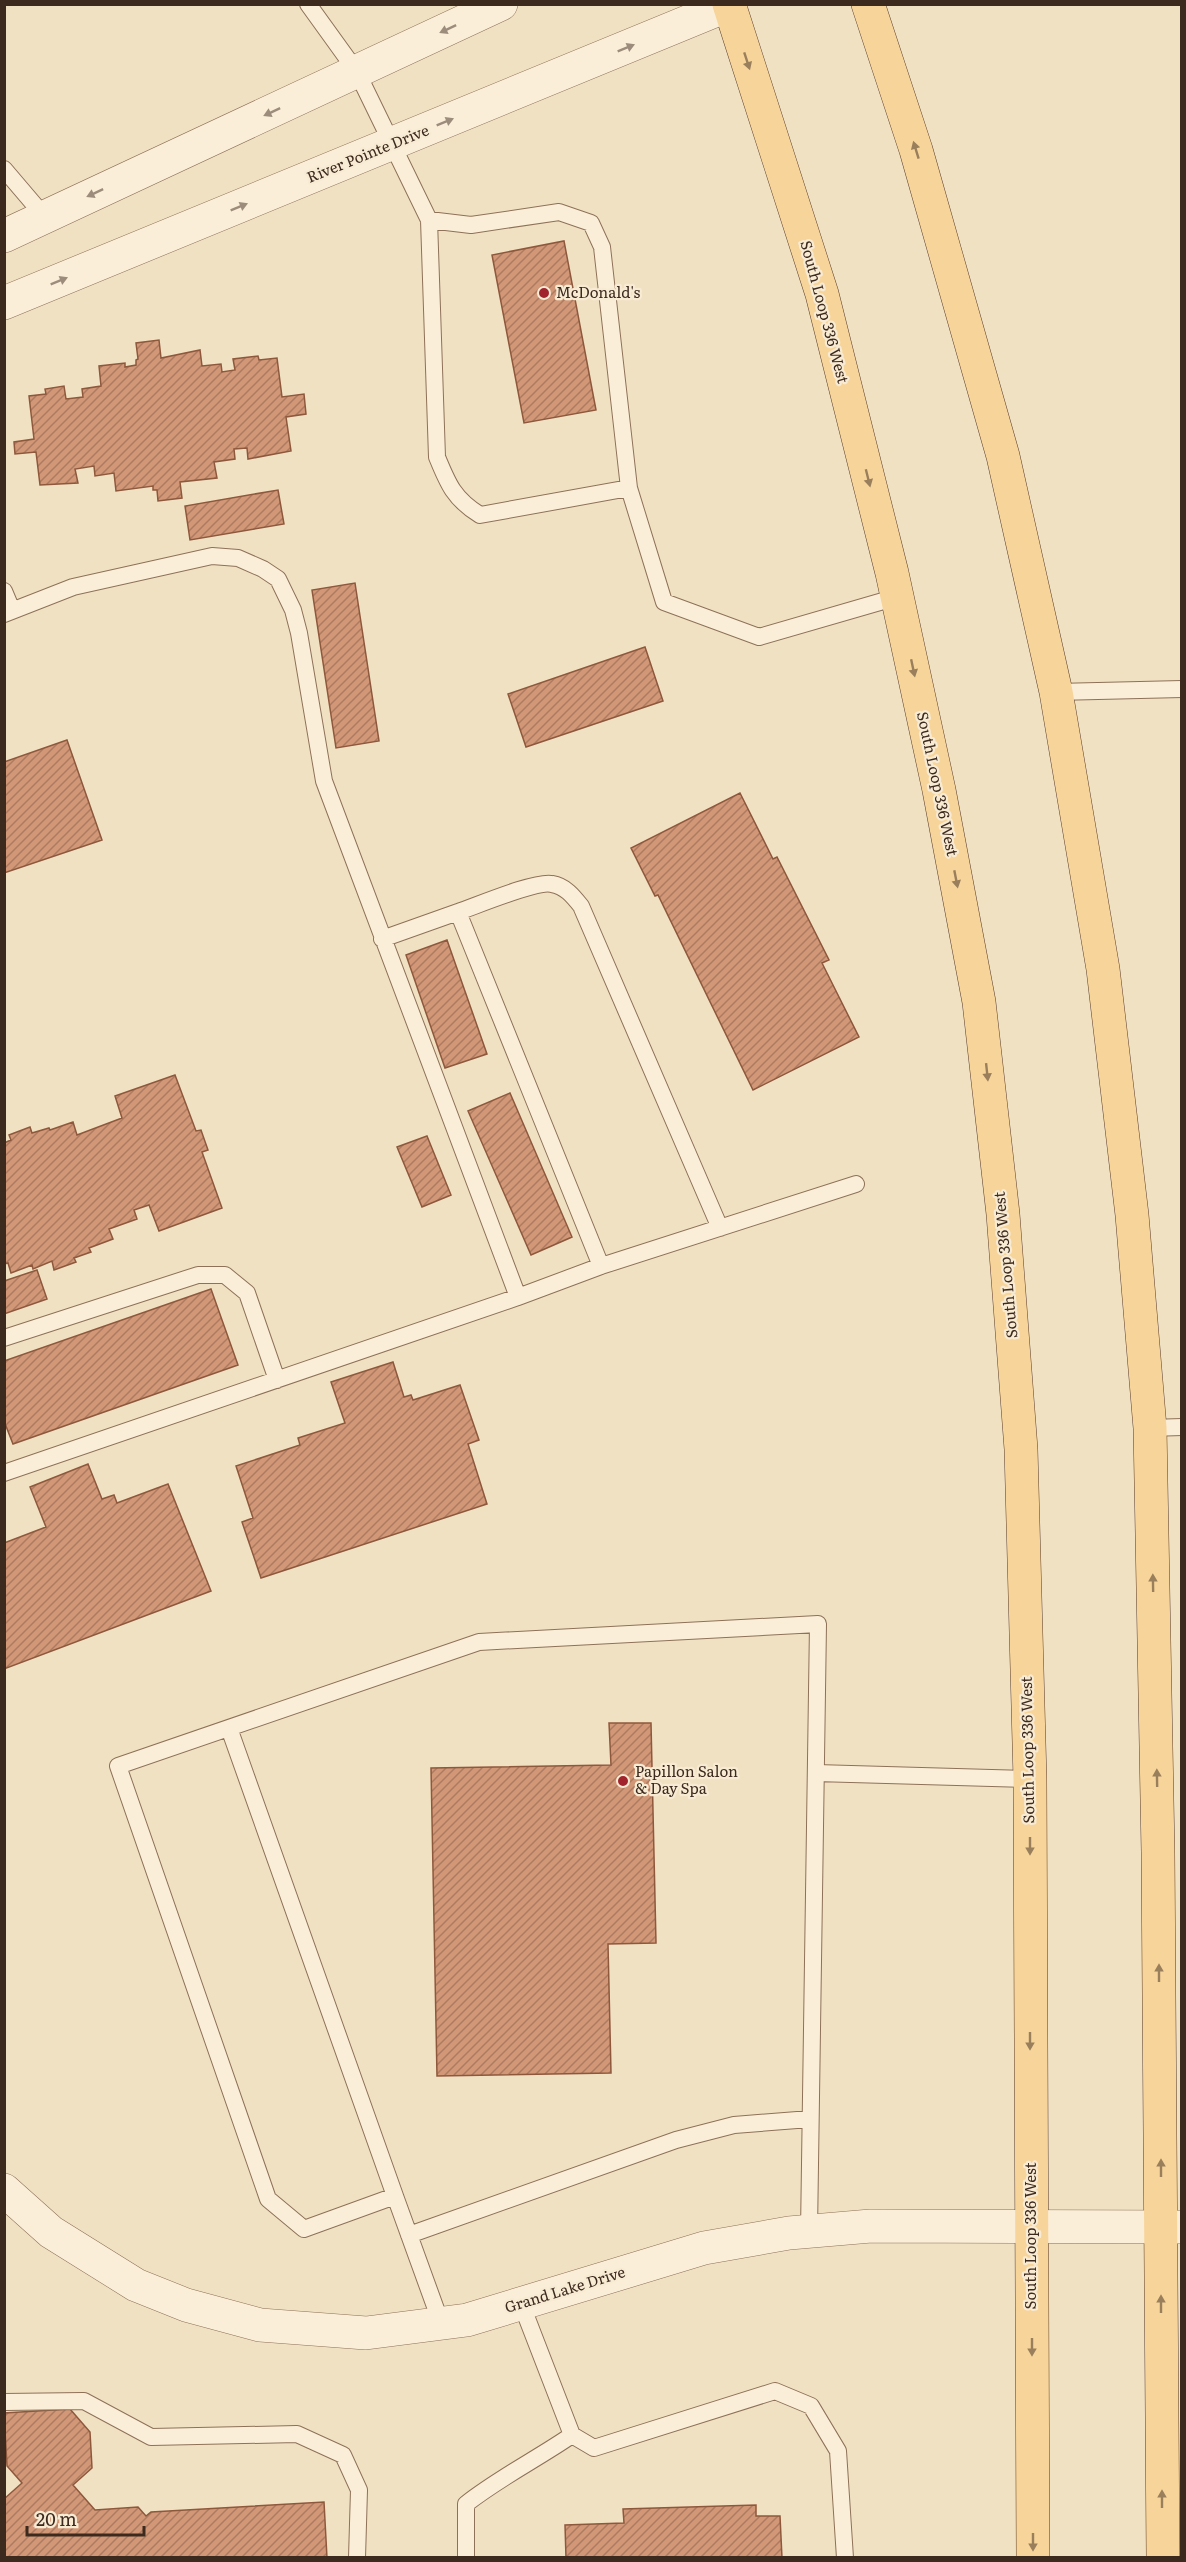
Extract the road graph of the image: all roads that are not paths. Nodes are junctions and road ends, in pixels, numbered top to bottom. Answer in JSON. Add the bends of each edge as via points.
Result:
{"nodes":[{"id":1,"x":308,"y":4,"type":"edge"},
{"id":2,"x":501,"y":4,"type":"edge"},
{"id":3,"x":868,"y":4,"type":"edge"},
{"id":4,"x":730,"y":5,"type":"edge"},
{"id":5,"x":357,"y":72,"type":"junction"},
{"id":6,"x":391,"y":145,"type":"junction"},
{"id":7,"x":4,"y":169,"type":"edge"},
{"id":8,"x":44,"y":216,"type":"junction"},
{"id":9,"x":429,"y":220,"type":"junction"},
{"id":10,"x":4,"y":236,"type":"edge"},
{"id":11,"x":4,"y":303,"type":"edge"},
{"id":12,"x":629,"y":488,"type":"junction"},
{"id":13,"x":4,"y":591,"type":"edge"},
{"id":14,"x":897,"y":597,"type":"junction"},
{"id":15,"x":8,"y":612,"type":"edge"},
{"id":16,"x":1182,"y":689,"type":"edge"},
{"id":17,"x":1056,"y":692,"type":"junction"},
{"id":18,"x":458,"y":912,"type":"junction"},
{"id":19,"x":382,"y":939,"type":"junction"},
{"id":20,"x":856,"y":1184,"type":"dead end"},
{"id":21,"x":720,"y":1228,"type":"junction"},
{"id":22,"x":601,"y":1266,"type":"junction"},
{"id":23,"x":518,"y":1297,"type":"junction"},
{"id":24,"x":4,"y":1338,"type":"edge"},
{"id":25,"x":277,"y":1380,"type":"junction"},
{"id":26,"x":1166,"y":1427,"type":"edge"},
{"id":27,"x":4,"y":1473,"type":"edge"},
{"id":28,"x":229,"y":1728,"type":"junction"},
{"id":29,"x":816,"y":1773,"type":"junction"},
{"id":30,"x":1030,"y":1779,"type":"junction"},
{"id":31,"x":810,"y":2119,"type":"junction"},
{"id":32,"x":4,"y":2190,"type":"edge"},
{"id":33,"x":395,"y":2196,"type":"junction"},
{"id":34,"x":1031,"y":2225,"type":"junction"},
{"id":35,"x":1171,"y":2227,"type":"edge"},
{"id":36,"x":809,"y":2232,"type":"junction"},
{"id":37,"x":409,"y":2235,"type":"junction"},
{"id":38,"x":521,"y":2303,"type":"junction"},
{"id":39,"x":441,"y":2323,"type":"junction"},
{"id":40,"x":4,"y":2402,"type":"edge"},
{"id":41,"x":572,"y":2435,"type":"junction"},
{"id":42,"x":357,"y":2558,"type":"edge"},
{"id":43,"x":466,"y":2558,"type":"edge"},
{"id":44,"x":845,"y":2558,"type":"edge"},
{"id":45,"x":1033,"y":2558,"type":"edge"},
{"id":46,"x":1163,"y":2558,"type":"edge"}],
"edges":[{"from":1,"to":5,"type":"lane"},
{"from":2,"to":5,"type":"street","one_way":true},
{"from":17,"to":3,"type":"main road","one_way":true,"via":[[1003,456],[916,150]]},
{"from":6,"to":4,"type":"street","name":"River Pointe Drive","one_way":true},
{"from":4,"to":14,"type":"main road","name":"South Loop 336 West","one_way":true,"via":[[822,294]]},
{"from":5,"to":6,"type":"lane"},
{"from":5,"to":8,"type":"street","one_way":true},
{"from":6,"to":9,"type":"lane"},
{"from":11,"to":6,"type":"street","name":"River Pointe Drive","one_way":true},
{"from":7,"to":8,"type":"lane"},
{"from":8,"to":10,"type":"street"},
{"from":9,"to":12,"type":"lane","via":[[471,225],[559,212],[591,223],[602,247]]},
{"from":9,"to":12,"type":"lane","via":[[437,457],[460,503],[480,515]]},
{"from":12,"to":14,"type":"lane","via":[[664,602],[759,638]]},
{"from":13,"to":15,"type":"lane"},
{"from":14,"to":30,"type":"main road","name":"South Loop 336 West","one_way":true,"via":[[979,1002],[1003,1214],[1021,1449]]},
{"from":15,"to":19,"type":"lane","via":[[73,587],[212,556],[238,558],[278,579],[299,633],[324,781]]},
{"from":16,"to":17,"type":"lane"},
{"from":17,"to":26,"type":"main road","via":[[1103,969],[1132,1215]]},
{"from":18,"to":19,"type":"lane"},
{"from":18,"to":21,"type":"lane","via":[[550,883],[563,887],[581,906]]},
{"from":18,"to":22,"type":"lane"},
{"from":19,"to":23,"type":"lane"},
{"from":20,"to":21,"type":"lane"},
{"from":21,"to":22,"type":"lane"},
{"from":22,"to":23,"type":"lane"},
{"from":23,"to":25,"type":"lane"},
{"from":24,"to":25,"type":"lane","via":[[198,1275],[225,1275],[247,1293]]},
{"from":25,"to":27,"type":"lane"},
{"from":35,"to":26,"type":"main road","one_way":true,"via":[[1158,1852]]},
{"from":28,"to":29,"type":"lane","via":[[479,1642],[818,1624]]},
{"from":28,"to":33,"type":"lane"},
{"from":28,"to":33,"type":"lane","via":[[118,1766],[268,2199],[304,2229]]},
{"from":29,"to":30,"type":"lane"},
{"from":29,"to":31,"type":"lane"},
{"from":30,"to":34,"type":"main road","name":"South Loop 336 West","one_way":true},
{"from":31,"to":36,"type":"lane"},
{"from":31,"to":37,"type":"lane","via":[[734,2125],[676,2140]]},
{"from":32,"to":39,"type":"street","name":"Grand Lake Drive","via":[[51,2232],[136,2285],[186,2305],[260,2325],[366,2333]]},
{"from":33,"to":37,"type":"lane"},
{"from":34,"to":35,"type":"street","name":"Grand Lake Drive"},
{"from":34,"to":36,"type":"street","name":"Grand Lake Drive","via":[[871,2226]]},
{"from":34,"to":45,"type":"main road","name":"South Loop 336 West","one_way":true},
{"from":46,"to":35,"type":"main road","one_way":true},
{"from":36,"to":38,"type":"street","name":"Grand Lake Drive","via":[[704,2248]]},
{"from":37,"to":39,"type":"lane"},
{"from":38,"to":39,"type":"street","name":"Grand Lake Drive","via":[[467,2320]]},
{"from":38,"to":41,"type":"lane"},
{"from":40,"to":42,"type":"lane","via":[[84,2401],[151,2437],[297,2433],[343,2455],[359,2490]]},
{"from":41,"to":43,"type":"lane","via":[[466,2504]]},
{"from":41,"to":44,"type":"lane","via":[[594,2448],[775,2391],[811,2406],[838,2451]]}]}
